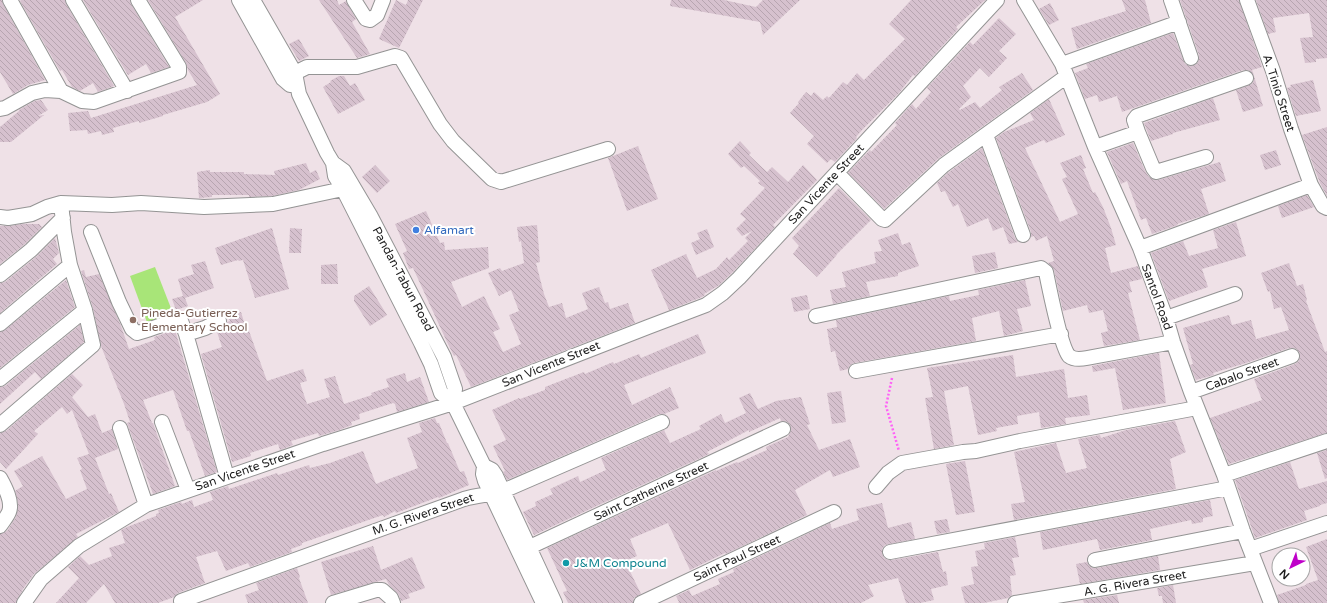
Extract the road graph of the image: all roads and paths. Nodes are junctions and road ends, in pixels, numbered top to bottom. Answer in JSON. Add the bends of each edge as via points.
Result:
{"nodes":[{"id":1,"x":10,"y":0,"type":"edge"},
{"id":2,"x":73,"y":0,"type":"edge"},
{"id":3,"x":138,"y":0,"type":"edge"},
{"id":4,"x":239,"y":0,"type":"edge"},
{"id":5,"x":253,"y":0,"type":"edge"},
{"id":6,"x":354,"y":0,"type":"edge"},
{"id":7,"x":383,"y":0,"type":"edge"},
{"id":8,"x":997,"y":0,"type":"edge"},
{"id":9,"x":1024,"y":0,"type":"edge"},
{"id":10,"x":1171,"y":0,"type":"edge"},
{"id":11,"x":1247,"y":0,"type":"edge"},
{"id":12,"x":1179,"y":22,"type":"junction"},
{"id":13,"x":262,"y":27,"type":"junction"},
{"id":14,"x":1191,"y":58,"type":"dead end"},
{"id":15,"x":1064,"y":70,"type":"junction"},
{"id":16,"x":289,"y":76,"type":"junction"},
{"id":17,"x":1246,"y":78,"type":"dead end"},
{"id":18,"x":61,"y":91,"type":"junction"},
{"id":19,"x":127,"y":91,"type":"junction"},
{"id":20,"x":2,"y":105,"type":"edge"},
{"id":21,"x":1138,"y":132,"type":"junction"},
{"id":22,"x":986,"y":135,"type":"junction"},
{"id":23,"x":1095,"y":147,"type":"junction"},
{"id":24,"x":608,"y":149,"type":"dead end"},
{"id":25,"x":1206,"y":158,"type":"dead end"},
{"id":26,"x":837,"y":173,"type":"junction"},
{"id":27,"x":1312,"y":185,"type":"junction"},
{"id":28,"x":348,"y":187,"type":"junction"},
{"id":29,"x":61,"y":204,"type":"junction"},
{"id":30,"x":1327,"y":208,"type":"edge"},
{"id":31,"x":63,"y":218,"type":"junction"},
{"id":32,"x":3,"y":220,"type":"edge"},
{"id":33,"x":91,"y":232,"type":"dead end"},
{"id":34,"x":1023,"y":235,"type":"dead end"},
{"id":35,"x":1140,"y":248,"type":"junction"},
{"id":36,"x":70,"y":265,"type":"junction"},
{"id":37,"x":0,"y":276,"type":"edge"},
{"id":38,"x":1235,"y":294,"type":"dead end"},
{"id":39,"x":85,"y":310,"type":"junction"},
{"id":40,"x":816,"y":316,"type":"dead end"},
{"id":41,"x":1166,"y":318,"type":"junction"},
{"id":42,"x":219,"y":321,"type":"dead end"},
{"id":43,"x":0,"y":324,"type":"edge"},
{"id":44,"x":186,"y":334,"type":"junction"},
{"id":45,"x":1060,"y":334,"type":"junction"},
{"id":46,"x":427,"y":339,"type":"junction"},
{"id":47,"x":1173,"y":342,"type":"junction"},
{"id":48,"x":1292,"y":356,"type":"dead end"},
{"id":49,"x":444,"y":357,"type":"junction"},
{"id":50,"x":895,"y":363,"type":"junction"},
{"id":51,"x":431,"y":364,"type":"junction"},
{"id":52,"x":856,"y":371,"type":"dead end"},
{"id":53,"x":0,"y":380,"type":"edge"},
{"id":54,"x":1191,"y":392,"type":"junction"},
{"id":55,"x":453,"y":403,"type":"junction"},
{"id":56,"x":1197,"y":408,"type":"junction"},
{"id":57,"x":162,"y":422,"type":"dead end"},
{"id":58,"x":662,"y":422,"type":"dead end"},
{"id":59,"x":0,"y":425,"type":"edge"},
{"id":60,"x":120,"y":428,"type":"dead end"},
{"id":61,"x":783,"y":429,"type":"dead end"},
{"id":62,"x":1327,"y":441,"type":"edge"},
{"id":63,"x":902,"y":462,"type":"junction"},
{"id":64,"x":227,"y":477,"type":"junction"},
{"id":65,"x":1226,"y":482,"type":"junction"},
{"id":66,"x":1,"y":483,"type":"edge"},
{"id":67,"x":876,"y":487,"type":"dead end"},
{"id":68,"x":188,"y":490,"type":"junction"},
{"id":69,"x":497,"y":493,"type":"junction"},
{"id":70,"x":146,"y":504,"type":"junction"},
{"id":71,"x":834,"y":512,"type":"dead end"},
{"id":72,"x":1327,"y":523,"type":"edge"},
{"id":73,"x":0,"y":526,"type":"edge"},
{"id":74,"x":1243,"y":530,"type":"junction"},
{"id":75,"x":524,"y":550,"type":"junction"},
{"id":76,"x":890,"y":552,"type":"dead end"},
{"id":77,"x":1252,"y":556,"type":"junction"},
{"id":78,"x":1095,"y":560,"type":"dead end"},
{"id":79,"x":181,"y":601,"type":"dead end"},
{"id":80,"x":24,"y":603,"type":"edge"},
{"id":81,"x":333,"y":603,"type":"edge"},
{"id":82,"x":393,"y":603,"type":"edge"},
{"id":83,"x":542,"y":603,"type":"edge"},
{"id":84,"x":555,"y":603,"type":"edge"},
{"id":85,"x":641,"y":603,"type":"edge"},
{"id":86,"x":1015,"y":603,"type":"edge"},
{"id":87,"x":1271,"y":603,"type":"edge"}],
"edges":[{"from":1,"to":18,"type":"street"},
{"from":2,"to":19,"type":"street"},
{"from":3,"to":19,"type":"street","via":[[180,69],[176,74]]},
{"from":4,"to":13,"type":"street"},
{"from":5,"to":13,"type":"street"},
{"from":6,"to":7,"type":"street","via":[[370,20],[377,15]]},
{"from":8,"to":26,"type":"street","name":"San Vicente Street"},
{"from":9,"to":15,"type":"street","name":"Santol Road"},
{"from":10,"to":12,"type":"street"},
{"from":11,"to":27,"type":"street","name":"A. Tinio Street","via":[[1273,71],[1290,129]]},
{"from":12,"to":14,"type":"street"},
{"from":12,"to":15,"type":"street"},
{"from":13,"to":16,"type":"street"},
{"from":15,"to":22,"type":"street"},
{"from":15,"to":23,"type":"street","name":"Santol Road"},
{"from":16,"to":24,"type":"street","via":[[307,67],[357,67],[395,56],[402,58],[440,124],[453,141],[492,179],[501,182]]},
{"from":16,"to":28,"type":"street","name":"Pandan-Tabun Road","via":[[330,158],[344,171]]},
{"from":17,"to":21,"type":"street","via":[[1137,116],[1134,120]]},
{"from":18,"to":19,"type":"street","via":[[82,101],[94,102]]},
{"from":18,"to":20,"type":"street","via":[[45,90],[32,93]]},
{"from":21,"to":23,"type":"street"},
{"from":21,"to":25,"type":"street","via":[[1156,172]]},
{"from":22,"to":26,"type":"street","via":[[944,165],[885,220]]},
{"from":22,"to":34,"type":"street"},
{"from":23,"to":35,"type":"street","name":"Santol Road"},
{"from":26,"to":55,"type":"street","name":"San Vicente Street","via":[[739,278],[706,305]]},
{"from":27,"to":30,"type":"street","name":"A. Tinio Street","via":[[1323,206]]},
{"from":27,"to":35,"type":"street"},
{"from":28,"to":29,"type":"street","via":[[272,204],[204,207]]},
{"from":28,"to":46,"type":"street","name":"Pandan-Tabun Road"},
{"from":29,"to":31,"type":"street"},
{"from":29,"to":32,"type":"street"},
{"from":31,"to":36,"type":"street"},
{"from":31,"to":37,"type":"street"},
{"from":33,"to":44,"type":"street","via":[[132,329],[137,333],[146,332],[181,321]]},
{"from":35,"to":41,"type":"street","name":"Santol Road"},
{"from":36,"to":39,"type":"street"},
{"from":36,"to":43,"type":"street"},
{"from":38,"to":41,"type":"street"},
{"from":39,"to":53,"type":"street"},
{"from":39,"to":59,"type":"street","via":[[93,345]]},
{"from":40,"to":45,"type":"street","via":[[1041,268],[1046,272]]},
{"from":41,"to":47,"type":"street","name":"Santol Road"},
{"from":42,"to":44,"type":"street"},
{"from":44,"to":64,"type":"street"},
{"from":45,"to":47,"type":"street","via":[[1068,354],[1078,359]]},
{"from":45,"to":50,"type":"street"},
{"from":46,"to":49,"type":"street","name":"Pandan-Tabun Road"},
{"from":46,"to":51,"type":"street","name":"Pandan-Tabun Road"},
{"from":47,"to":54,"type":"street","name":"Santol Road"},
{"from":48,"to":54,"type":"street","name":"Cabalo Street"},
{"from":49,"to":51,"type":"street"},
{"from":49,"to":55,"type":"street","name":"Pandan-Tabun Road","via":[[455,389]]},
{"from":50,"to":52,"type":"street"},
{"from":50,"to":63,"type":"path","via":[[886,406]]},
{"from":51,"to":55,"type":"street","name":"Pandan-Tabun Road","via":[[441,393]]},
{"from":54,"to":56,"type":"street","name":"Santol Road"},
{"from":55,"to":64,"type":"street","name":"San Vicente Street"},
{"from":55,"to":69,"type":"street","name":"Pandan-Tabun Road","via":[[484,466],[484,478]]},
{"from":56,"to":63,"type":"street","via":[[1020,441],[976,452]]},
{"from":56,"to":65,"type":"street","name":"Santol Road"},
{"from":57,"to":68,"type":"street"},
{"from":58,"to":69,"type":"street","name":"M. G. Rivera Street"},
{"from":60,"to":70,"type":"street"},
{"from":61,"to":75,"type":"street","name":"Saint Catherine Street"},
{"from":62,"to":65,"type":"street"},
{"from":63,"to":67,"type":"street"},
{"from":64,"to":68,"type":"street","name":"San Vicente Street"},
{"from":65,"to":74,"type":"street","name":"Santol Road"},
{"from":65,"to":76,"type":"street"},
{"from":66,"to":73,"type":"street","via":[[10,506]]},
{"from":68,"to":70,"type":"street","name":"San Vicente Street"},
{"from":69,"to":75,"type":"street","name":"Pandan-Tabun Road"},
{"from":69,"to":79,"type":"street","name":"M. G. Rivera Street","via":[[464,499]]},
{"from":70,"to":80,"type":"street","name":"San Vicente Street","via":[[79,546],[41,579]]},
{"from":71,"to":85,"type":"street","name":"Saint Paul Street"},
{"from":72,"to":77,"type":"street","name":"A. G. Rivera Street"},
{"from":74,"to":77,"type":"street","name":"Santol Road"},
{"from":74,"to":78,"type":"street"},
{"from":75,"to":83,"type":"street","name":"Pandan-Tabun Road"},
{"from":75,"to":84,"type":"street","name":"Pandan-Tabun Road"},
{"from":77,"to":86,"type":"street","name":"A. G. Rivera Street"},
{"from":77,"to":87,"type":"street","name":"Santol Road"},
{"from":81,"to":82,"type":"street","via":[[369,591],[382,590]]}]}
